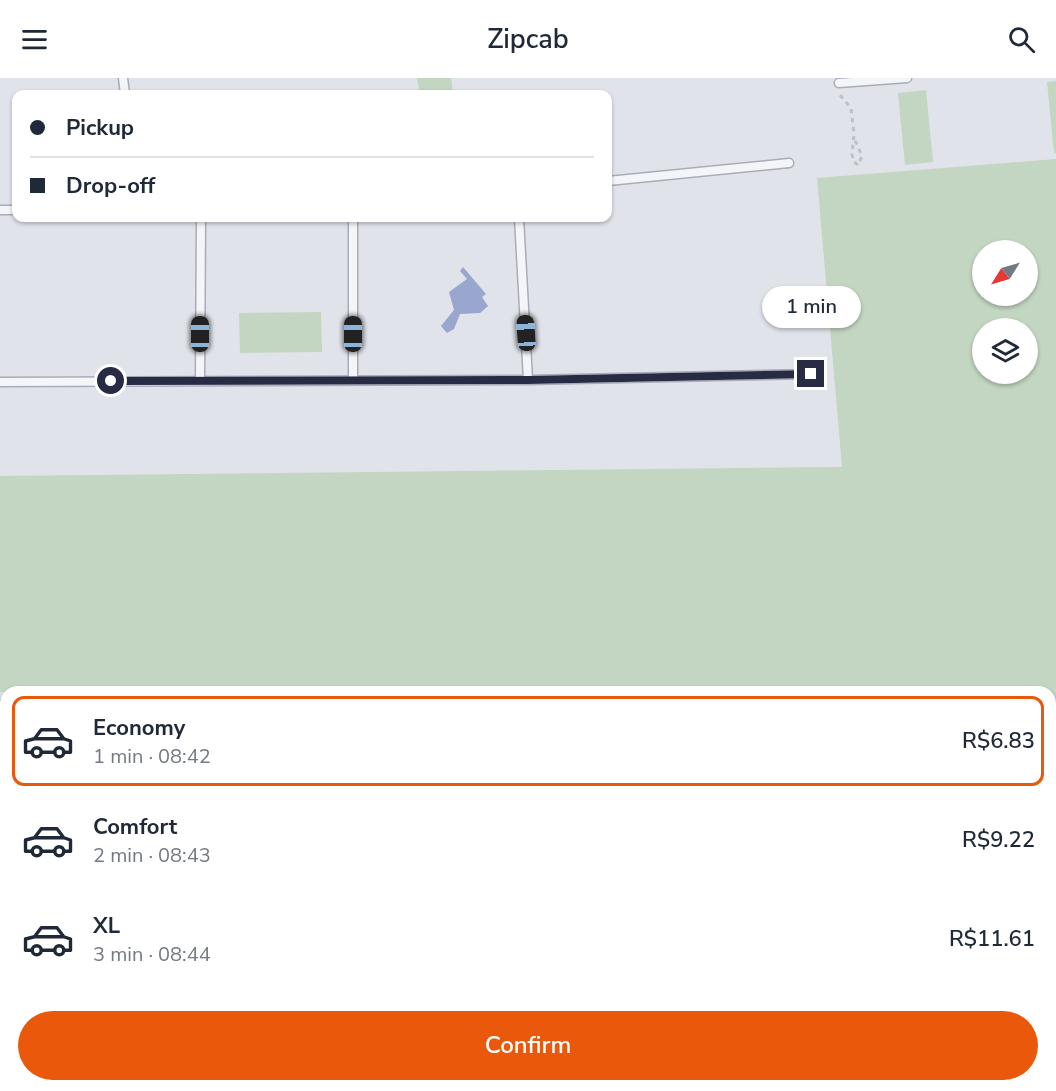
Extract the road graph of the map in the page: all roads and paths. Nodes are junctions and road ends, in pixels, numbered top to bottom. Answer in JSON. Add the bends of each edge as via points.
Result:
{"nodes":[{"id":1,"x":907,"y":78,"type":"edge"},
{"id":2,"x":839,"y":83,"type":"joint"},
{"id":3,"x":854,"y":138,"type":"junction"},
{"id":4,"x":789,"y":163,"type":"dead end"},
{"id":5,"x":612,"y":181,"type":"edge"},
{"id":6,"x":201,"y":222,"type":"edge"},
{"id":7,"x":353,"y":222,"type":"edge"},
{"id":8,"x":519,"y":222,"type":"edge"},
{"id":9,"x":811,"y":374,"type":"dead end"},
{"id":10,"x":200,"y":380,"type":"junction"},
{"id":11,"x":353,"y":380,"type":"junction"},
{"id":12,"x":528,"y":380,"type":"junction"},
{"id":13,"x":0,"y":382,"type":"edge"}],
"edges":[{"from":1,"to":2,"type":"lane"},
{"from":2,"to":3,"type":"path","via":[[840,95],[851,108]]},
{"from":3,"to":3,"type":"path","via":[[853,161],[858,165],[862,156]]},
{"from":4,"to":5,"type":"lane"},
{"from":6,"to":10,"type":"lane"},
{"from":7,"to":11,"type":"lane"},
{"from":8,"to":12,"type":"lane"},
{"from":9,"to":12,"type":"lane"},
{"from":10,"to":11,"type":"lane"},
{"from":10,"to":13,"type":"lane"},
{"from":11,"to":12,"type":"lane"}]}
